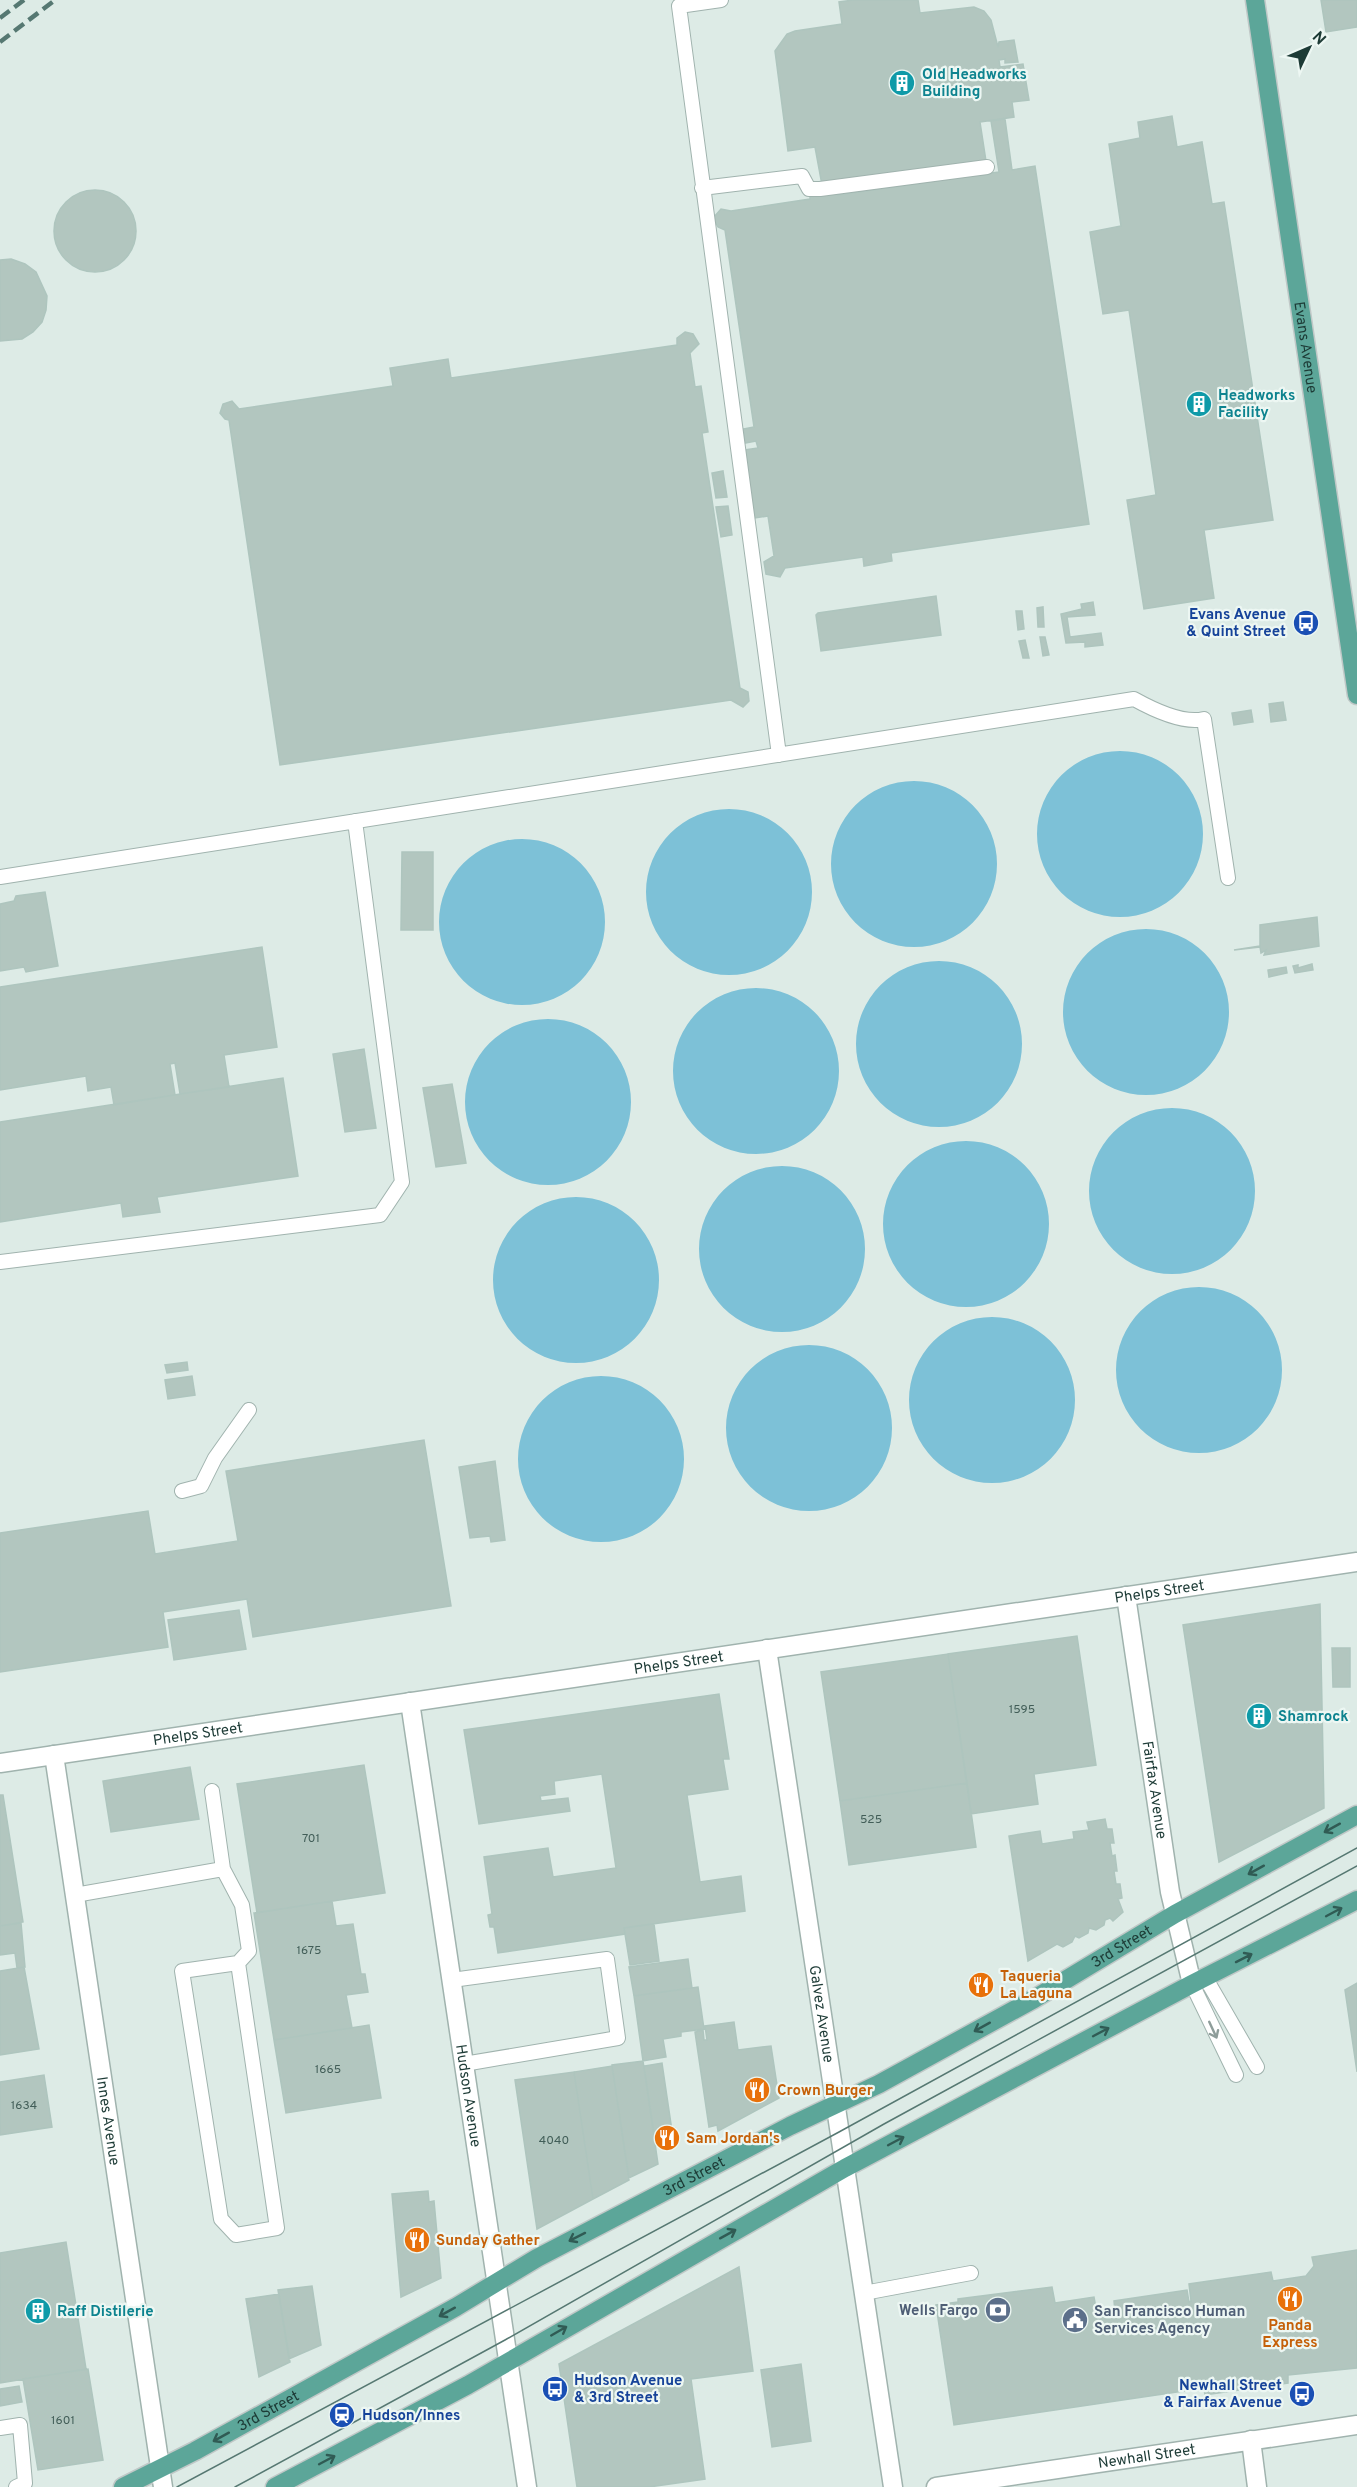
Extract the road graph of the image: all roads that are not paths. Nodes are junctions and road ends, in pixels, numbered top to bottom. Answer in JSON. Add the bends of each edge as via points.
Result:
{"nodes":[{"id":1,"x":721,"y":0,"type":"edge"},
{"id":2,"x":1255,"y":0,"type":"edge"},
{"id":3,"x":987,"y":167,"type":"dead end"},
{"id":4,"x":702,"y":188,"type":"junction"},
{"id":5,"x":1357,"y":693,"type":"edge"},
{"id":6,"x":779,"y":755,"type":"junction"},
{"id":7,"x":355,"y":821,"type":"junction"},
{"id":8,"x":0,"y":877,"type":"edge"},
{"id":9,"x":1228,"y":878,"type":"dead end"},
{"id":10,"x":0,"y":1262,"type":"edge"},
{"id":11,"x":249,"y":1410,"type":"dead end"},
{"id":12,"x":182,"y":1491,"type":"dead end"},
{"id":13,"x":1357,"y":1562,"type":"edge"},
{"id":14,"x":1126,"y":1596,"type":"junction"},
{"id":15,"x":767,"y":1649,"type":"junction"},
{"id":16,"x":410,"y":1702,"type":"junction"},
{"id":17,"x":54,"y":1755,"type":"junction"},
{"id":18,"x":0,"y":1763,"type":"edge"},
{"id":19,"x":212,"y":1791,"type":"dead end"},
{"id":20,"x":1357,"y":1815,"type":"edge"},
{"id":21,"x":222,"y":1869,"type":"junction"},
{"id":22,"x":75,"y":1895,"type":"junction"},
{"id":23,"x":1357,"y":1900,"type":"edge"},
{"id":24,"x":1175,"y":1914,"type":"junction"},
{"id":25,"x":238,"y":1963,"type":"junction"},
{"id":26,"x":452,"y":1980,"type":"junction"},
{"id":27,"x":1198,"y":1980,"type":"junction"},
{"id":28,"x":464,"y":2064,"type":"junction"},
{"id":29,"x":1257,"y":2067,"type":"dead end"},
{"id":30,"x":1236,"y":2075,"type":"dead end"},
{"id":31,"x":834,"y":2104,"type":"junction"},
{"id":32,"x":844,"y":2168,"type":"junction"},
{"id":33,"x":971,"y":2272,"type":"dead end"},
{"id":34,"x":497,"y":2282,"type":"junction"},
{"id":35,"x":864,"y":2293,"type":"junction"},
{"id":36,"x":509,"y":2361,"type":"junction"},
{"id":37,"x":1357,"y":2425,"type":"edge"},
{"id":38,"x":0,"y":2428,"type":"edge"},
{"id":39,"x":1251,"y":2440,"type":"junction"},
{"id":40,"x":160,"y":2469,"type":"junction"},
{"id":41,"x":16,"y":2487,"type":"edge"},
{"id":42,"x":123,"y":2487,"type":"edge"},
{"id":43,"x":163,"y":2487,"type":"edge"},
{"id":44,"x":275,"y":2487,"type":"edge"},
{"id":45,"x":527,"y":2487,"type":"edge"},
{"id":46,"x":893,"y":2487,"type":"edge"},
{"id":47,"x":936,"y":2487,"type":"edge"},
{"id":48,"x":1257,"y":2487,"type":"edge"}],
"edges":[{"from":1,"to":4,"type":"lane","via":[[679,6]]},
{"from":2,"to":5,"type":"main road","name":"Evans Avenue"},
{"from":3,"to":4,"type":"lane","via":[[820,189],[809,189],[802,176]]},
{"from":4,"to":6,"type":"lane"},
{"from":6,"to":7,"type":"lane"},
{"from":6,"to":9,"type":"lane","via":[[1134,699],[1195,721],[1204,719]]},
{"from":7,"to":8,"type":"lane"},
{"from":7,"to":10,"type":"lane","via":[[402,1182],[380,1215]]},
{"from":11,"to":12,"type":"lane","via":[[215,1458],[201,1486]]},
{"from":13,"to":14,"type":"street","name":"Phelps Street"},
{"from":14,"to":15,"type":"street","name":"Phelps Street"},
{"from":14,"to":24,"type":"street","name":"Fairfax Avenue"},
{"from":15,"to":16,"type":"street","name":"Phelps Street"},
{"from":15,"to":31,"type":"street","name":"Galvez Avenue"},
{"from":16,"to":17,"type":"street","name":"Phelps Street"},
{"from":16,"to":26,"type":"street","name":"Hudson Avenue"},
{"from":17,"to":18,"type":"street","name":"Phelps Street"},
{"from":17,"to":22,"type":"street","name":"Innes Avenue"},
{"from":19,"to":21,"type":"lane"},
{"from":20,"to":24,"type":"main road","name":"3rd Street","one_way":true},
{"from":21,"to":22,"type":"lane"},
{"from":21,"to":25,"type":"lane","via":[[242,1905],[249,1952]]},
{"from":22,"to":40,"type":"street","name":"Innes Avenue"},
{"from":27,"to":23,"type":"main road","one_way":true},
{"from":24,"to":27,"type":"street","name":"Fairfax Avenue"},
{"from":24,"to":31,"type":"main road","name":"3rd Street","one_way":true,"via":[[1034,1999],[879,2084]]},
{"from":25,"to":25,"type":"lane","via":[[182,1971],[221,2219],[236,2235],[277,2228]]},
{"from":26,"to":28,"type":"street","name":"Hudson Avenue"},
{"from":26,"to":28,"type":"lane","via":[[607,1959],[618,2037]]},
{"from":27,"to":29,"type":"lane"},
{"from":27,"to":30,"type":"lane","one_way":true},
{"from":32,"to":27,"type":"main road","one_way":true},
{"from":28,"to":34,"type":"street","name":"Hudson Avenue"},
{"from":31,"to":32,"type":"street","name":"Galvez Avenue"},
{"from":31,"to":34,"type":"main road","name":"3rd Street","one_way":true},
{"from":32,"to":35,"type":"street","name":"Galvez Avenue"},
{"from":36,"to":32,"type":"main road","one_way":true},
{"from":33,"to":35,"type":"lane"},
{"from":34,"to":36,"type":"street","name":"Hudson Avenue"},
{"from":34,"to":40,"type":"main road","name":"3rd Street","one_way":true},
{"from":35,"to":46,"type":"street","name":"Galvez Avenue"},
{"from":44,"to":36,"type":"main road","one_way":true},
{"from":36,"to":45,"type":"street","name":"Hudson Avenue"},
{"from":37,"to":39,"type":"street","name":"Newhall Street"},
{"from":38,"to":41,"type":"lane","via":[[20,2425],[25,2482]]},
{"from":39,"to":47,"type":"street","name":"Newhall Street"},
{"from":39,"to":48,"type":"street"},
{"from":40,"to":42,"type":"main road","name":"3rd Street"},
{"from":40,"to":43,"type":"street","name":"Innes Avenue"}]}
